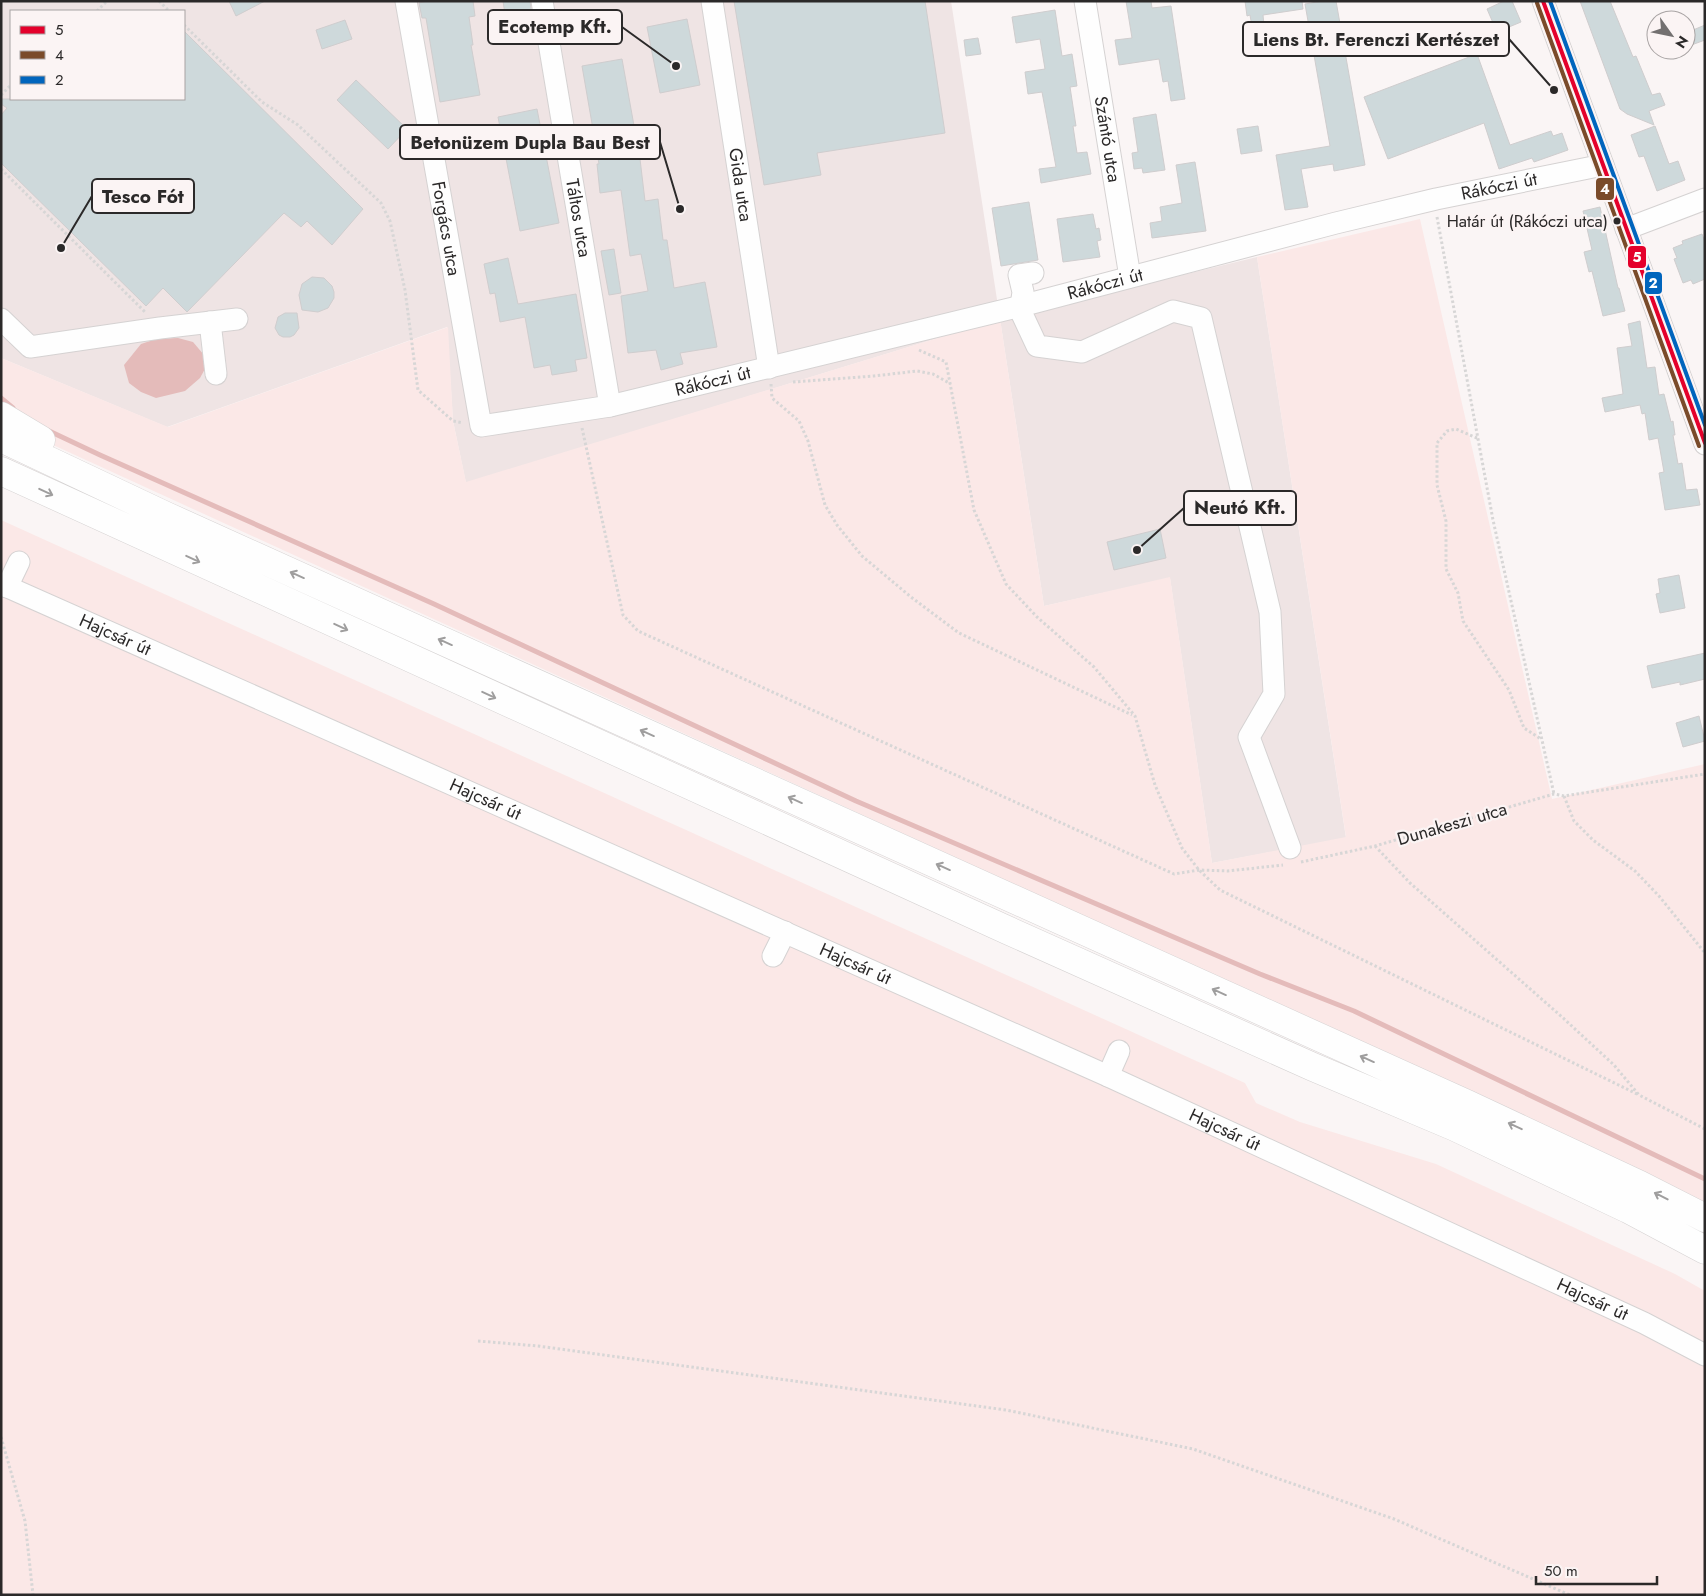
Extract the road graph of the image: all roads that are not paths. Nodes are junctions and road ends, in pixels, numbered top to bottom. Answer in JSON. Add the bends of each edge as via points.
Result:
{"nodes":[{"id":1,"x":406,"y":1,"type":"edge"},
{"id":2,"x":542,"y":1,"type":"edge"},
{"id":3,"x":712,"y":1,"type":"edge"},
{"id":4,"x":1085,"y":1,"type":"edge"},
{"id":5,"x":1542,"y":1,"type":"edge"},
{"id":6,"x":1603,"y":165,"type":"junction"},
{"id":7,"x":1705,"y":199,"type":"edge"},
{"id":8,"x":1626,"y":229,"type":"junction"},
{"id":9,"x":1033,"y":272,"type":"dead end"},
{"id":10,"x":1130,"y":277,"type":"junction"},
{"id":11,"x":1021,"y":306,"type":"junction"},
{"id":12,"x":1,"y":319,"type":"edge"},
{"id":13,"x":238,"y":319,"type":"dead end"},
{"id":14,"x":210,"y":322,"type":"junction"},
{"id":15,"x":216,"y":374,"type":"dead end"},
{"id":16,"x":773,"y":374,"type":"junction"},
{"id":17,"x":610,"y":406,"type":"junction"},
{"id":18,"x":1,"y":416,"type":"edge"},
{"id":19,"x":481,"y":426,"type":"joint"},
{"id":20,"x":1,"y":438,"type":"edge"},
{"id":21,"x":1705,"y":444,"type":"edge"},
{"id":22,"x":1,"y":471,"type":"edge"},
{"id":23,"x":164,"y":515,"type":"junction"},
{"id":24,"x":19,"y":562,"type":"dead end"},
{"id":25,"x":4,"y":586,"type":"edge"},
{"id":26,"x":1293,"y":858,"type":"road end"},
{"id":27,"x":785,"y":932,"type":"junction"},
{"id":28,"x":773,"y":956,"type":"dead end"},
{"id":29,"x":1118,"y":1051,"type":"dead end"},
{"id":30,"x":1108,"y":1076,"type":"junction"},
{"id":31,"x":1705,"y":1218,"type":"edge"},
{"id":32,"x":1705,"y":1250,"type":"edge"},
{"id":33,"x":1705,"y":1356,"type":"edge"}],
"edges":[{"from":1,"to":19,"type":"street","name":"Forgács utca"},
{"from":2,"to":17,"type":"street","name":"Táltos utca"},
{"from":3,"to":16,"type":"street","name":"Gida utca"},
{"from":4,"to":10,"type":"street","name":"Szántó utca"},
{"from":5,"to":6,"type":"street"},
{"from":6,"to":8,"type":"street"},
{"from":6,"to":10,"type":"street","name":"Rákóczi út","via":[[1326,225]]},
{"from":7,"to":8,"type":"street"},
{"from":8,"to":21,"type":"street"},
{"from":9,"to":11,"type":"street","via":[[1019,276],[1023,292]]},
{"from":10,"to":11,"type":"street","name":"Rákóczi út"},
{"from":11,"to":16,"type":"street","name":"Rákóczi út","via":[[893,338]]},
{"from":11,"to":26,"type":"street","via":[[1037,346],[1082,352],[1173,311],[1202,318],[1270,612],[1274,694],[1249,737]]},
{"from":12,"to":14,"type":"street","via":[[30,347]]},
{"from":13,"to":14,"type":"street"},
{"from":14,"to":15,"type":"street"},
{"from":16,"to":17,"type":"street","name":"Rákóczi út"},
{"from":17,"to":19,"type":"street","name":"Rákóczi út"},
{"from":18,"to":23,"type":"highway"},
{"from":20,"to":23,"type":"highway"},
{"from":22,"to":32,"type":"highway","one_way":true,"via":[[1016,934],[1455,1128],[1628,1209]]},
{"from":31,"to":23,"type":"highway","one_way":true,"via":[[1467,1104]]},
{"from":24,"to":25,"type":"street"},
{"from":25,"to":27,"type":"street","name":"Hajcsár út"},
{"from":27,"to":28,"type":"street"},
{"from":27,"to":30,"type":"street","name":"Hajcsár út"},
{"from":29,"to":30,"type":"street"},
{"from":30,"to":33,"type":"street","name":"Hajcsár út","via":[[1644,1322]]}]}
